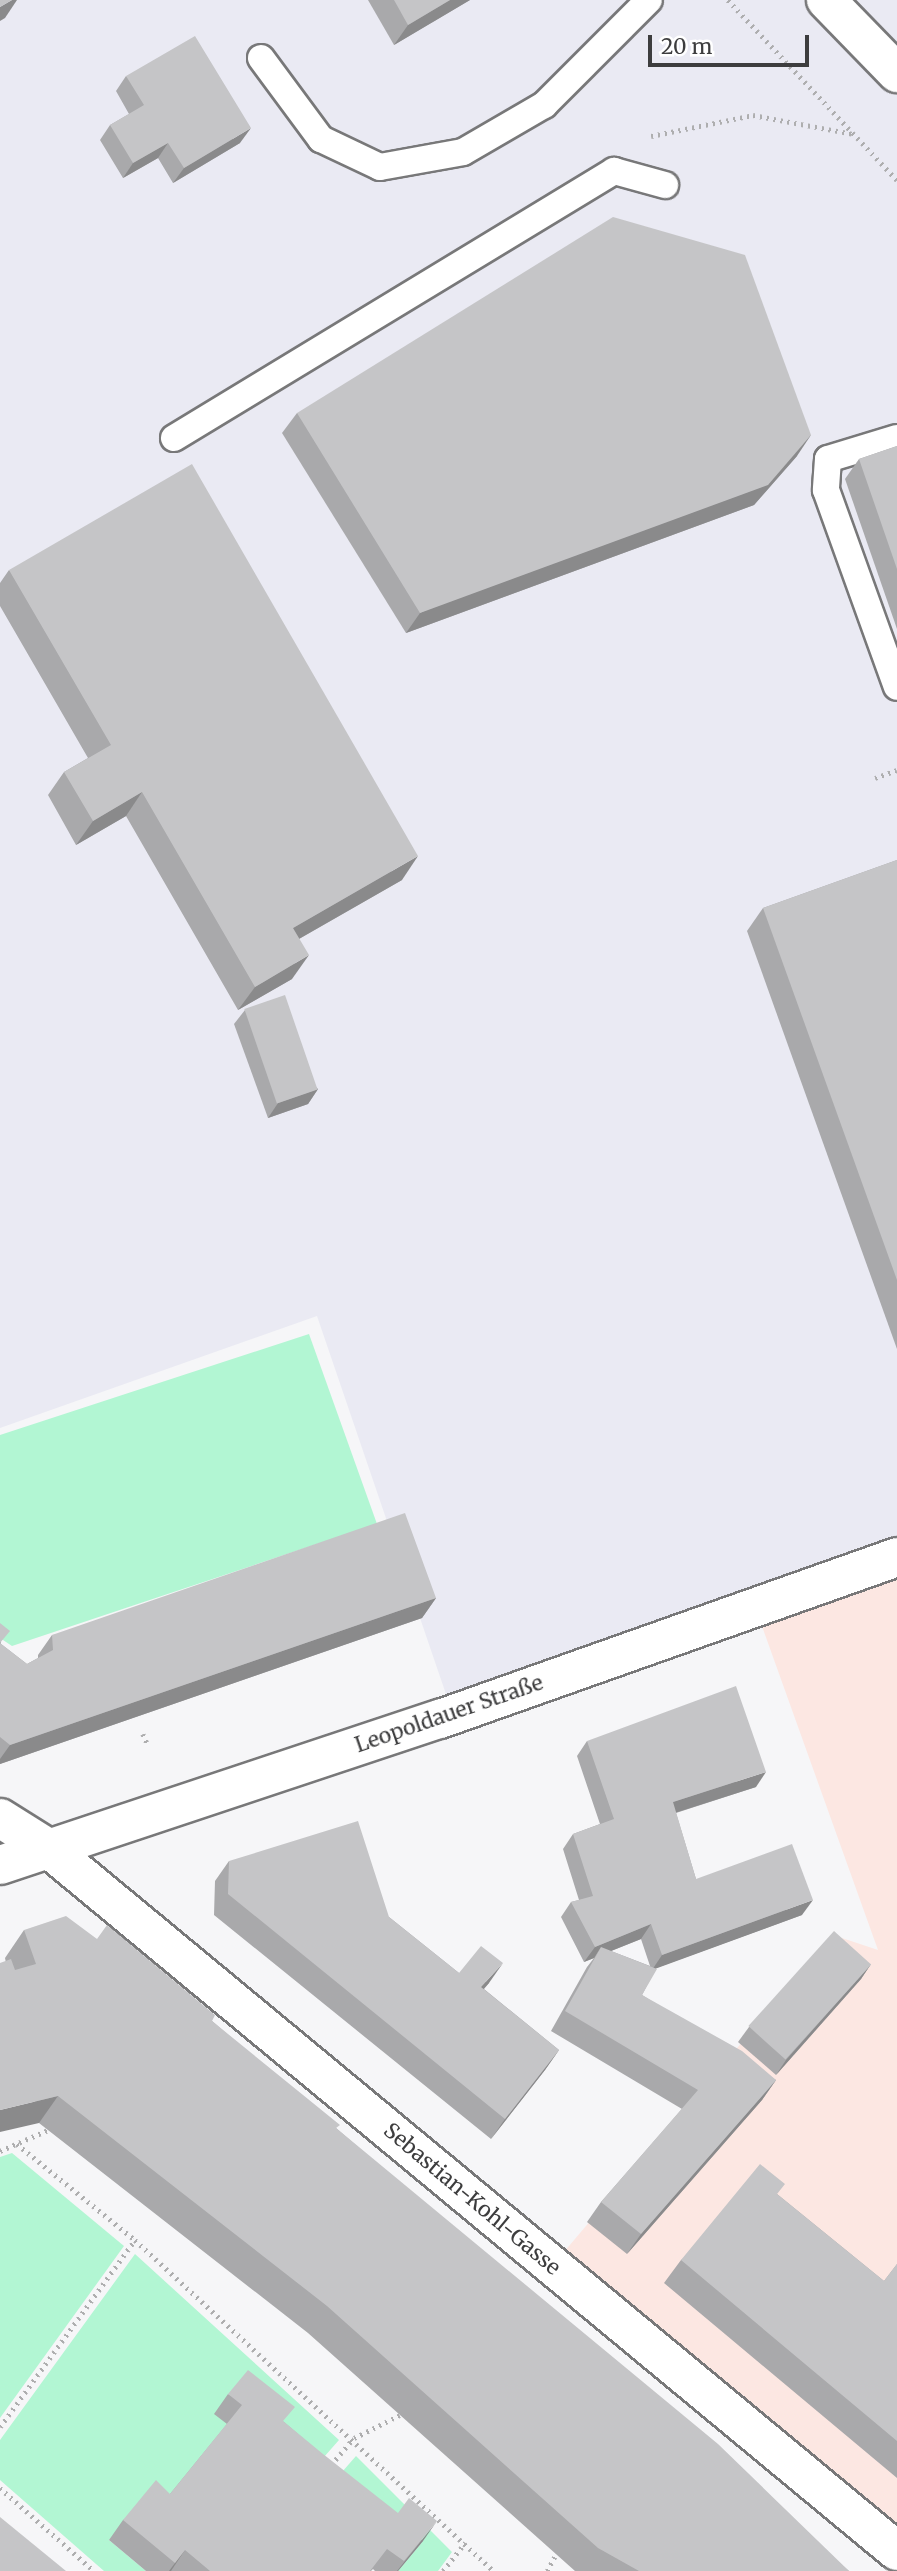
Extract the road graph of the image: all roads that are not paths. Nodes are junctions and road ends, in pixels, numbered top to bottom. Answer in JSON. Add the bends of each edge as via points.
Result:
{"nodes":[{"id":1,"x":649,"y":0,"type":"edge"},
{"id":2,"x":826,"y":0,"type":"edge"},
{"id":3,"x":261,"y":58,"type":"dead end"},
{"id":4,"x":897,"y":73,"type":"edge"},
{"id":5,"x":665,"y":185,"type":"dead end"},
{"id":6,"x":174,"y":438,"type":"dead end"},
{"id":7,"x":897,"y":438,"type":"edge"},
{"id":8,"x":897,"y":687,"type":"edge"},
{"id":9,"x":897,"y":1557,"type":"edge"},
{"id":10,"x":0,"y":1818,"type":"edge"},
{"id":11,"x":48,"y":1848,"type":"junction"},
{"id":12,"x":0,"y":1866,"type":"edge"},
{"id":13,"x":897,"y":2551,"type":"edge"}],
"edges":[{"from":1,"to":3,"type":"lane","via":[[544,105],[463,152],[380,167],[321,139]]},
{"from":2,"to":4,"type":"street"},
{"from":5,"to":6,"type":"lane","via":[[614,171]]},
{"from":7,"to":8,"type":"lane","via":[[828,459],[826,490]]},
{"from":9,"to":11,"type":"street","name":"Leopoldauer Straße","via":[[440,1719]]},
{"from":10,"to":11,"type":"street","name":"Sebastian-Kohl-Gasse"},
{"from":11,"to":12,"type":"street","name":"Leopoldauer Straße"},
{"from":11,"to":13,"type":"street","name":"Sebastian-Kohl-Gasse"}]}
